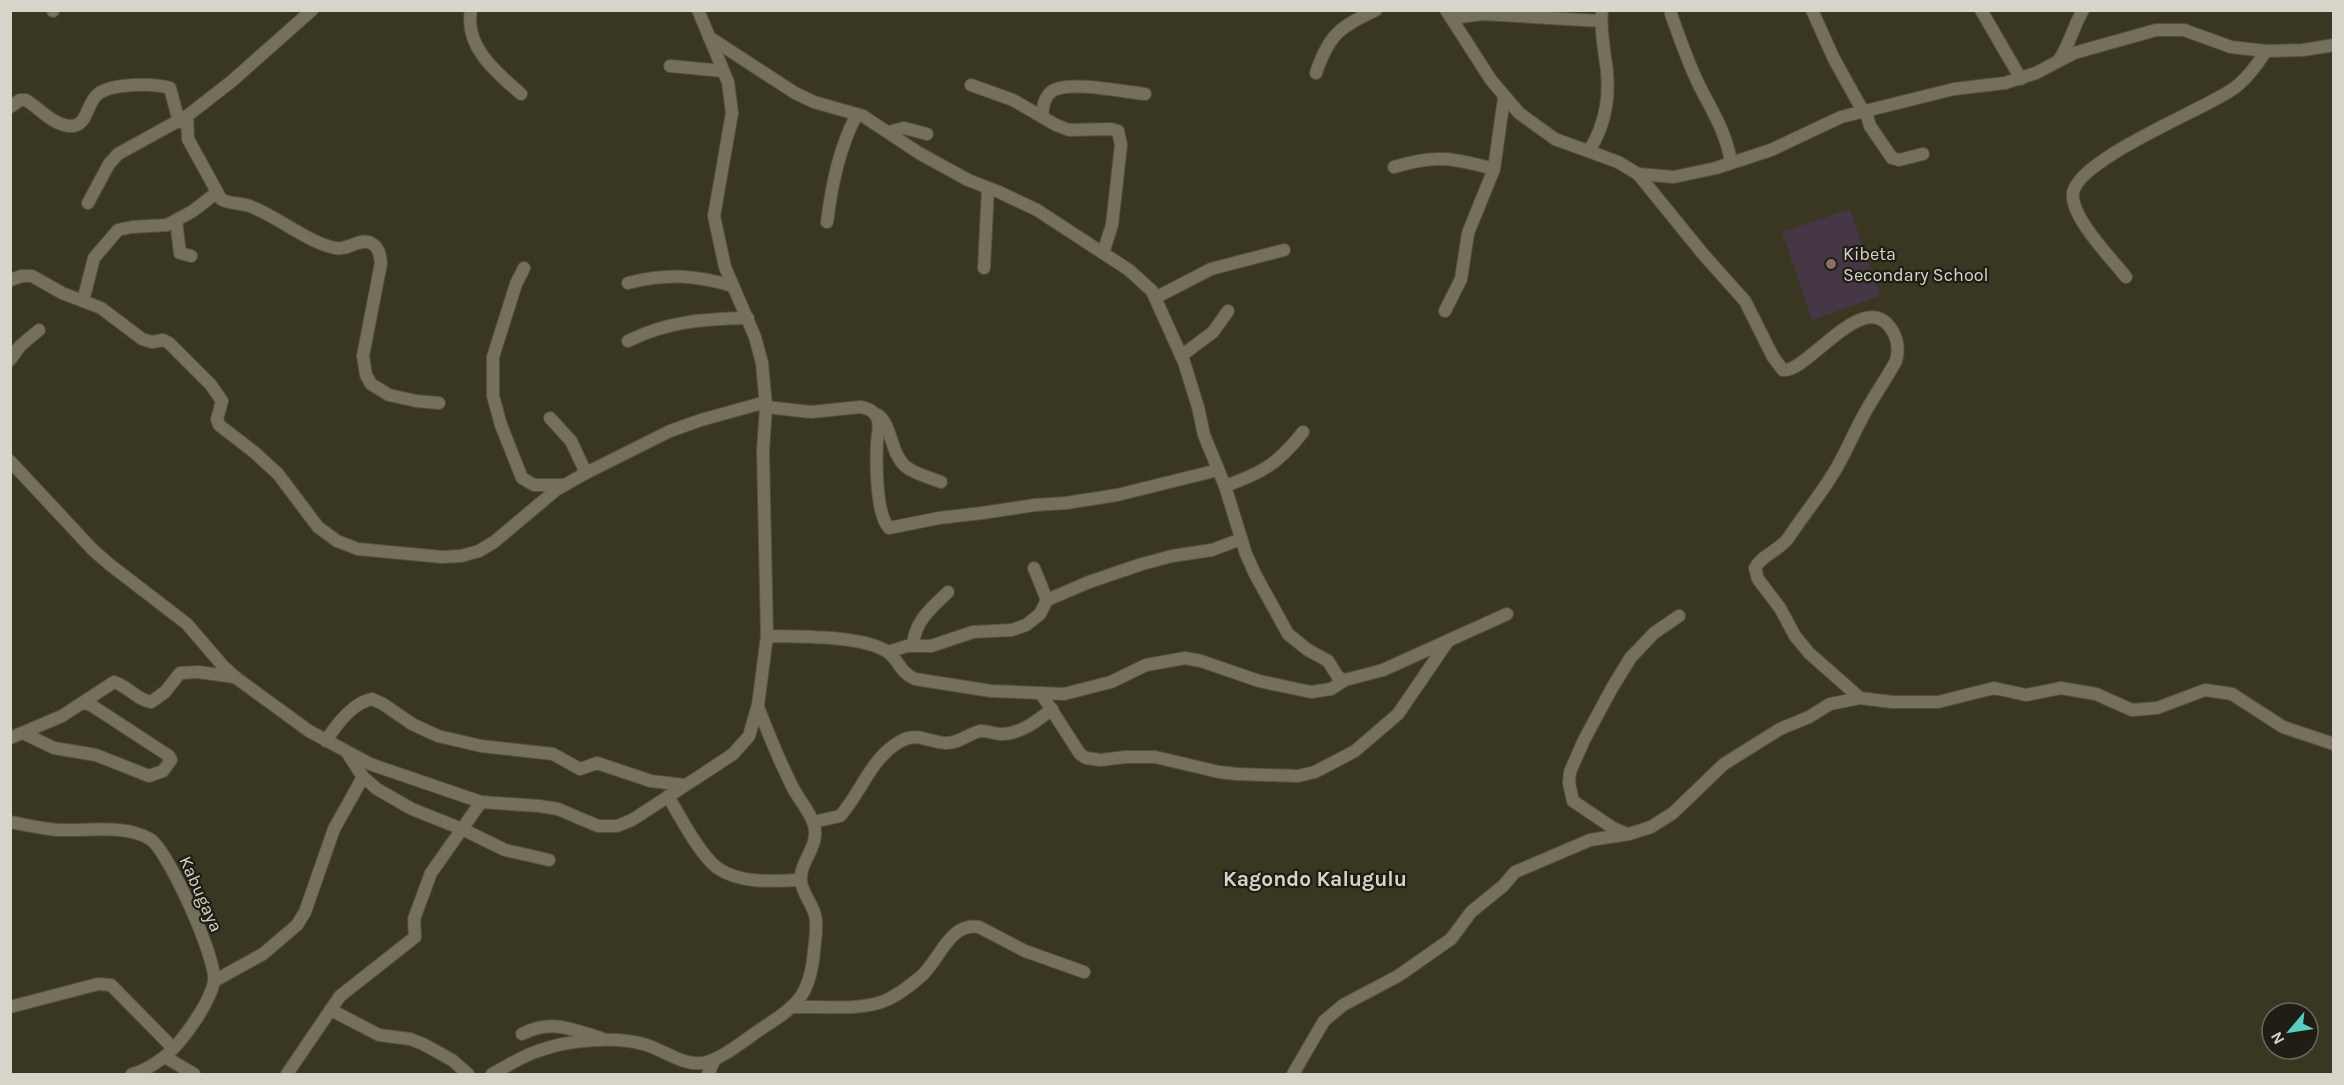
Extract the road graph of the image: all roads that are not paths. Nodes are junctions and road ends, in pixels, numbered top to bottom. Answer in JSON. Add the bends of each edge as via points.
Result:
{"nodes":[{"id":1,"x":312,"y":10,"type":"edge"},
{"id":2,"x":471,"y":10,"type":"edge"},
{"id":3,"x":698,"y":10,"type":"edge"},
{"id":4,"x":1376,"y":10,"type":"edge"},
{"id":5,"x":1812,"y":10,"type":"edge"},
{"id":6,"x":1981,"y":10,"type":"edge"},
{"id":7,"x":2083,"y":10,"type":"edge"},
{"id":8,"x":1449,"y":14,"type":"edge"},
{"id":9,"x":1671,"y":14,"type":"dead end"},
{"id":10,"x":1602,"y":16,"type":"edge"},
{"id":11,"x":708,"y":36,"type":"junction"},
{"id":12,"x":2334,"y":45,"type":"edge"},
{"id":13,"x":2266,"y":51,"type":"junction"},
{"id":14,"x":2058,"y":61,"type":"junction"},
{"id":15,"x":670,"y":66,"type":"dead end"},
{"id":16,"x":723,"y":71,"type":"junction"},
{"id":17,"x":1316,"y":73,"type":"dead end"},
{"id":18,"x":2021,"y":79,"type":"junction"},
{"id":19,"x":971,"y":85,"type":"dead end"},
{"id":20,"x":521,"y":94,"type":"dead end"},
{"id":21,"x":1145,"y":94,"type":"dead end"},
{"id":22,"x":1504,"y":98,"type":"junction"},
{"id":23,"x":10,"y":107,"type":"edge"},
{"id":24,"x":1865,"y":112,"type":"junction"},
{"id":25,"x":857,"y":114,"type":"junction"},
{"id":26,"x":1041,"y":116,"type":"junction"},
{"id":27,"x":183,"y":119,"type":"junction"},
{"id":28,"x":889,"y":132,"type":"junction"},
{"id":29,"x":927,"y":134,"type":"dead end"},
{"id":30,"x":1589,"y":151,"type":"junction"},
{"id":31,"x":1923,"y":154,"type":"dead end"},
{"id":32,"x":1731,"y":163,"type":"junction"},
{"id":33,"x":1394,"y":167,"type":"dead end"},
{"id":34,"x":1494,"y":169,"type":"junction"},
{"id":35,"x":1638,"y":174,"type":"junction"},
{"id":36,"x":988,"y":188,"type":"junction"},
{"id":37,"x":216,"y":193,"type":"junction"},
{"id":38,"x":88,"y":203,"type":"dead end"},
{"id":39,"x":176,"y":221,"type":"junction"},
{"id":40,"x":827,"y":222,"type":"dead end"},
{"id":41,"x":1284,"y":250,"type":"dead end"},
{"id":42,"x":1103,"y":253,"type":"junction"},
{"id":43,"x":191,"y":256,"type":"dead end"},
{"id":44,"x":524,"y":268,"type":"dead end"},
{"id":45,"x":984,"y":268,"type":"dead end"},
{"id":46,"x":2126,"y":277,"type":"dead end"},
{"id":47,"x":10,"y":280,"type":"edge"},
{"id":48,"x":628,"y":283,"type":"dead end"},
{"id":49,"x":734,"y":286,"type":"junction"},
{"id":50,"x":1155,"y":298,"type":"junction"},
{"id":51,"x":83,"y":301,"type":"junction"},
{"id":52,"x":1228,"y":311,"type":"dead end"},
{"id":53,"x":1445,"y":311,"type":"dead end"},
{"id":54,"x":748,"y":318,"type":"junction"},
{"id":55,"x":39,"y":330,"type":"dead end"},
{"id":56,"x":628,"y":341,"type":"dead end"},
{"id":57,"x":1181,"y":356,"type":"junction"},
{"id":58,"x":10,"y":360,"type":"edge"},
{"id":59,"x":439,"y":403,"type":"dead end"},
{"id":60,"x":766,"y":404,"type":"junction"},
{"id":61,"x":874,"y":413,"type":"junction"},
{"id":62,"x":550,"y":418,"type":"dead end"},
{"id":63,"x":1303,"y":432,"type":"dead end"},
{"id":64,"x":10,"y":461,"type":"edge"},
{"id":65,"x":1218,"y":470,"type":"junction"},
{"id":66,"x":586,"y":472,"type":"junction"},
{"id":67,"x":941,"y":482,"type":"dead end"},
{"id":68,"x":565,"y":485,"type":"junction"},
{"id":69,"x":1224,"y":486,"type":"junction"},
{"id":70,"x":1241,"y":539,"type":"junction"},
{"id":71,"x":1034,"y":568,"type":"dead end"},
{"id":72,"x":948,"y":591,"type":"dead end"},
{"id":73,"x":1047,"y":600,"type":"junction"},
{"id":74,"x":1507,"y":614,"type":"dead end"},
{"id":75,"x":1679,"y":616,"type":"dead end"},
{"id":76,"x":767,"y":636,"type":"junction"},
{"id":77,"x":1449,"y":639,"type":"junction"},
{"id":78,"x":913,"y":646,"type":"junction"},
{"id":79,"x":888,"y":652,"type":"junction"},
{"id":80,"x":235,"y":677,"type":"junction"},
{"id":81,"x":1345,"y":680,"type":"junction"},
{"id":82,"x":1042,"y":695,"type":"junction"},
{"id":83,"x":1860,"y":698,"type":"junction"},
{"id":84,"x":83,"y":703,"type":"junction"},
{"id":85,"x":758,"y":705,"type":"junction"},
{"id":86,"x":1052,"y":709,"type":"junction"},
{"id":87,"x":25,"y":734,"type":"junction"},
{"id":88,"x":10,"y":738,"type":"edge"},
{"id":89,"x":326,"y":741,"type":"junction"},
{"id":90,"x":2334,"y":744,"type":"edge"},
{"id":91,"x":347,"y":753,"type":"junction"},
{"id":92,"x":363,"y":777,"type":"junction"},
{"id":93,"x":684,"y":785,"type":"junction"},
{"id":94,"x":668,"y":796,"type":"junction"},
{"id":95,"x":481,"y":802,"type":"junction"},
{"id":96,"x":10,"y":822,"type":"edge"},
{"id":97,"x":813,"y":822,"type":"junction"},
{"id":98,"x":462,"y":828,"type":"junction"},
{"id":99,"x":1629,"y":834,"type":"junction"},
{"id":100,"x":549,"y":860,"type":"dead end"},
{"id":101,"x":801,"y":880,"type":"junction"},
{"id":102,"x":1084,"y":972,"type":"dead end"},
{"id":103,"x":214,"y":981,"type":"junction"},
{"id":104,"x":10,"y":1007,"type":"edge"},
{"id":105,"x":791,"y":1007,"type":"junction"},
{"id":106,"x":331,"y":1010,"type":"junction"},
{"id":107,"x":522,"y":1034,"type":"dead end"},
{"id":108,"x":605,"y":1039,"type":"junction"},
{"id":109,"x":169,"y":1052,"type":"junction"},
{"id":110,"x":715,"y":1059,"type":"junction"},
{"id":111,"x":132,"y":1074,"type":"edge"},
{"id":112,"x":194,"y":1074,"type":"edge"},
{"id":113,"x":287,"y":1074,"type":"edge"},
{"id":114,"x":468,"y":1074,"type":"edge"},
{"id":115,"x":492,"y":1074,"type":"edge"},
{"id":116,"x":708,"y":1074,"type":"edge"},
{"id":117,"x":1293,"y":1074,"type":"edge"}],
"edges":[{"from":1,"to":27,"type":"street"},
{"from":2,"to":20,"type":"street","via":[[471,32],[477,48]]},
{"from":3,"to":11,"type":"street"},
{"from":4,"to":17,"type":"street","via":[[1339,30],[1328,43]]},
{"from":5,"to":24,"type":"street","via":[[1834,59]]},
{"from":6,"to":18,"type":"street"},
{"from":7,"to":14,"type":"street"},
{"from":8,"to":10,"type":"street"},
{"from":8,"to":22,"type":"street"},
{"from":9,"to":32,"type":"street","via":[[1700,89],[1724,132]]},
{"from":10,"to":30,"type":"street","via":[[1608,101],[1602,127]]},
{"from":11,"to":16,"type":"street"},
{"from":11,"to":25,"type":"street","via":[[795,93]]},
{"from":12,"to":13,"type":"street"},
{"from":13,"to":14,"type":"street","via":[[2231,47],[2172,28],[2122,39]]},
{"from":13,"to":46,"type":"street","via":[[2235,87],[2136,140],[2084,175],[2077,184],[2073,194],[2075,206],[2085,226]]},
{"from":14,"to":18,"type":"street"},
{"from":15,"to":16,"type":"street"},
{"from":16,"to":49,"type":"street","via":[[732,113],[714,216],[725,267]]},
{"from":18,"to":24,"type":"street","via":[[1954,89]]},
{"from":19,"to":26,"type":"street","via":[[1013,100]]},
{"from":21,"to":26,"type":"street","via":[[1064,87],[1048,95]]},
{"from":22,"to":30,"type":"street","via":[[1555,139]]},
{"from":22,"to":34,"type":"street"},
{"from":23,"to":27,"type":"street","via":[[26,100],[58,123],[77,125],[85,119],[93,99],[104,90],[160,86],[170,88]]},
{"from":24,"to":31,"type":"street","via":[[1874,134],[1892,158]]},
{"from":24,"to":32,"type":"street","via":[[1830,121],[1772,150]]},
{"from":25,"to":28,"type":"street"},
{"from":25,"to":40,"type":"street","via":[[837,165]]},
{"from":26,"to":42,"type":"street","via":[[1069,130],[1111,129],[1121,136],[1112,225]]},
{"from":27,"to":37,"type":"street","via":[[188,139]]},
{"from":27,"to":38,"type":"street","via":[[118,154]]},
{"from":28,"to":29,"type":"street","via":[[904,128]]},
{"from":28,"to":36,"type":"street","via":[[919,153]]},
{"from":30,"to":35,"type":"street"},
{"from":32,"to":35,"type":"street","via":[[1683,176]]},
{"from":33,"to":34,"type":"street","via":[[1443,158]]},
{"from":34,"to":53,"type":"street","via":[[1468,233],[1461,279]]},
{"from":35,"to":83,"type":"street","via":[[1744,301],[1783,370],[1794,369],[1835,334],[1861,320],[1882,322],[1895,337],[1899,352],[1896,361],[1836,470],[1780,548],[1755,568],[1758,579],[1809,654]]},
{"from":36,"to":42,"type":"street","via":[[1037,210]]},
{"from":36,"to":45,"type":"street"},
{"from":37,"to":39,"type":"street"},
{"from":37,"to":59,"type":"street","via":[[225,201],[254,207],[326,246],[340,249],[363,242],[374,245],[381,263],[363,356],[366,375],[371,384],[389,394]]},
{"from":39,"to":43,"type":"street","via":[[180,253]]},
{"from":39,"to":51,"type":"street","via":[[118,230],[94,258]]},
{"from":41,"to":50,"type":"street","via":[[1210,269]]},
{"from":42,"to":50,"type":"street","via":[[1129,270]]},
{"from":44,"to":68,"type":"street","via":[[493,357],[493,396],[522,478],[534,485]]},
{"from":47,"to":51,"type":"street","via":[[32,276]]},
{"from":48,"to":49,"type":"street","via":[[666,275]]},
{"from":49,"to":54,"type":"street"},
{"from":50,"to":57,"type":"street"},
{"from":51,"to":68,"type":"street","via":[[101,308],[142,339],[163,340],[173,347],[222,401],[219,425],[278,474],[318,527],[337,542],[389,554],[461,556],[494,542]]},
{"from":52,"to":57,"type":"street","via":[[1213,332]]},
{"from":54,"to":56,"type":"street","via":[[682,321]]},
{"from":54,"to":60,"type":"street","via":[[762,363]]},
{"from":55,"to":58,"type":"street"},
{"from":57,"to":65,"type":"street"},
{"from":60,"to":61,"type":"street","via":[[811,412],[860,407]]},
{"from":60,"to":66,"type":"street","via":[[686,425]]},
{"from":60,"to":76,"type":"street","via":[[763,451]]},
{"from":61,"to":65,"type":"street","via":[[879,421],[879,492],[889,528],[1117,495]]},
{"from":61,"to":67,"type":"street","via":[[884,421],[894,450],[907,468]]},
{"from":62,"to":66,"type":"street","via":[[571,441]]},
{"from":63,"to":69,"type":"street","via":[[1264,471]]},
{"from":64,"to":80,"type":"street","via":[[93,550],[187,624]]},
{"from":65,"to":69,"type":"street"},
{"from":66,"to":68,"type":"street"},
{"from":69,"to":70,"type":"street"},
{"from":70,"to":73,"type":"street","via":[[1212,550],[1142,564]]},
{"from":70,"to":81,"type":"street","via":[[1288,634],[1328,661],[1338,677]]},
{"from":71,"to":73,"type":"street"},
{"from":72,"to":78,"type":"street","via":[[918,625]]},
{"from":73,"to":78,"type":"street","via":[[1040,614],[1012,630],[980,631],[931,646]]},
{"from":74,"to":77,"type":"street"},
{"from":75,"to":99,"type":"street","via":[[1654,633],[1630,657],[1570,772],[1573,801]]},
{"from":76,"to":79,"type":"street","via":[[816,637]]},
{"from":76,"to":85,"type":"street"},
{"from":77,"to":81,"type":"street","via":[[1383,670]]},
{"from":77,"to":86,"type":"street","via":[[1398,714],[1355,751],[1299,776],[1219,772],[1145,756],[1086,758]]},
{"from":78,"to":79,"type":"street"},
{"from":79,"to":82,"type":"street","via":[[906,675],[915,679]]},
{"from":80,"to":84,"type":"street","via":[[180,673],[151,702],[114,682]]},
{"from":80,"to":89,"type":"street"},
{"from":81,"to":82,"type":"street","via":[[1331,689],[1311,692],[1185,658],[1146,664],[1088,688]]},
{"from":82,"to":86,"type":"street"},
{"from":83,"to":90,"type":"street","via":[[1938,702],[1994,688],[2026,695],[2061,688],[2096,694],[2132,710],[2157,708],[2205,690],[2232,694],[2283,727]]},
{"from":83,"to":99,"type":"street","via":[[1830,704],[1780,729],[1714,772],[1663,820]]},
{"from":84,"to":87,"type":"street"},
{"from":84,"to":87,"type":"street","via":[[169,756],[168,767],[158,774],[144,775],[96,755],[54,748]]},
{"from":85,"to":93,"type":"street","via":[[748,736],[733,754]]},
{"from":85,"to":97,"type":"street","via":[[792,787]]},
{"from":86,"to":97,"type":"street","via":[[1031,725],[1002,734],[982,731],[945,743],[919,737],[902,741],[875,765],[840,816]]},
{"from":87,"to":88,"type":"street"},
{"from":89,"to":91,"type":"street"},
{"from":89,"to":93,"type":"street","via":[[351,710],[372,699],[412,724],[456,741],[546,753],[580,769],[597,763],[651,781]]},
{"from":91,"to":92,"type":"street"},
{"from":91,"to":95,"type":"street"},
{"from":92,"to":98,"type":"street","via":[[412,809]]},
{"from":92,"to":103,"type":"street","via":[[334,829],[297,925],[263,954]]},
{"from":93,"to":94,"type":"street"},
{"from":94,"to":95,"type":"street","via":[[617,826],[598,826],[558,809]]},
{"from":94,"to":101,"type":"street","via":[[718,868],[755,881]]},
{"from":95,"to":98,"type":"street"},
{"from":96,"to":103,"type":"street","name":"Kabugaya","via":[[50,829],[138,834],[158,844],[186,897]]},
{"from":97,"to":101,"type":"street","via":[[814,845]]},
{"from":98,"to":100,"type":"street","via":[[505,850]]},
{"from":98,"to":106,"type":"street","via":[[431,873],[414,919],[415,937],[348,988]]},
{"from":99,"to":117,"type":"street","via":[[1590,840],[1515,872],[1471,912],[1451,939],[1398,976],[1343,1005],[1324,1021]]},
{"from":101,"to":105,"type":"street","via":[[814,912],[815,937],[810,981]]},
{"from":102,"to":105,"type":"street","via":[[971,926],[949,939],[922,976],[884,1001],[869,1005]]},
{"from":103,"to":109,"type":"street","via":[[204,1006]]},
{"from":104,"to":109,"type":"street","via":[[98,984],[111,985]]},
{"from":105,"to":110,"type":"street"},
{"from":106,"to":113,"type":"street"},
{"from":106,"to":114,"type":"street","via":[[379,1035],[423,1044]]},
{"from":107,"to":108,"type":"street","via":[[552,1025]]},
{"from":108,"to":110,"type":"street","via":[[644,1044],[691,1062]]},
{"from":108,"to":115,"type":"street","via":[[539,1050]]},
{"from":109,"to":111,"type":"street","via":[[145,1070]]},
{"from":109,"to":112,"type":"street"},
{"from":110,"to":116,"type":"street"}]}
